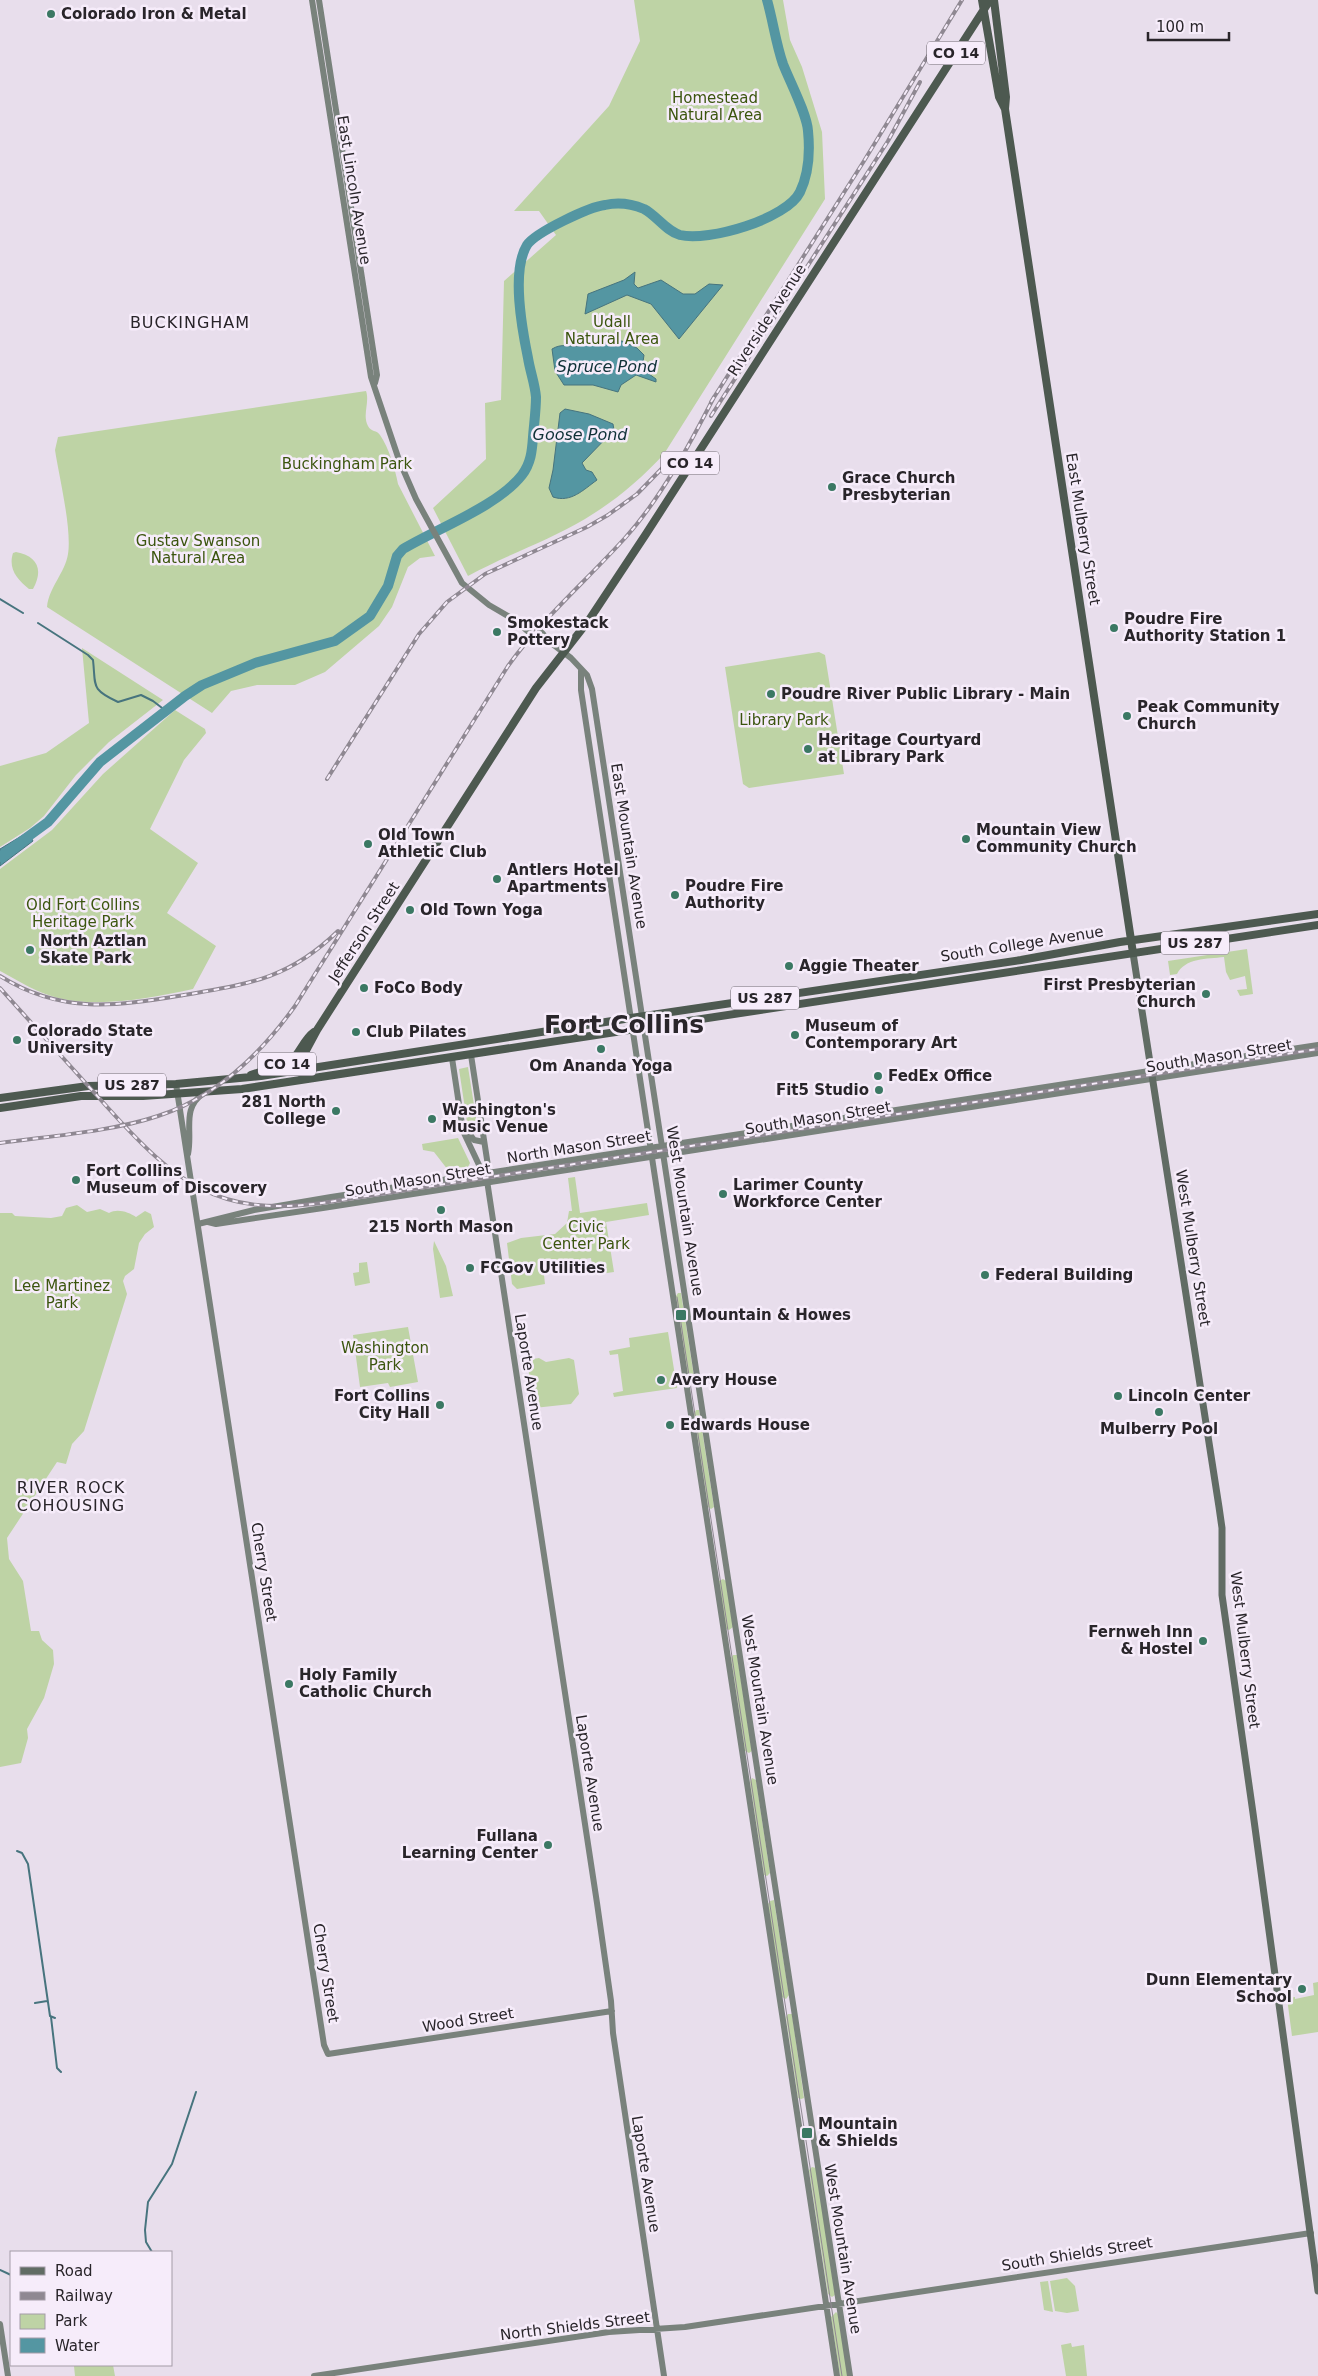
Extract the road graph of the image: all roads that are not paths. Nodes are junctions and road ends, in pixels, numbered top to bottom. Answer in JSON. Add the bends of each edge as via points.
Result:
{"nodes":[{"id":1,"x":312,"y":0,"type":"edge"},
{"id":2,"x":319,"y":0,"type":"edge"},
{"id":3,"x":982,"y":0,"type":"edge"},
{"id":4,"x":992,"y":0,"type":"edge"},
{"id":5,"x":984,"y":10,"type":"junction"},
{"id":6,"x":1005,"y":109,"type":"junction"},
{"id":7,"x":375,"y":384,"type":"junction"},
{"id":8,"x":564,"y":652,"type":"junction"},
{"id":9,"x":581,"y":671,"type":"junction"},
{"id":10,"x":1318,"y":914,"type":"edge"},
{"id":11,"x":1309,"y":916,"type":"junction"},
{"id":12,"x":1256,"y":924,"type":"junction"},
{"id":13,"x":1318,"y":925,"type":"edge"},
{"id":14,"x":1257,"y":935,"type":"junction"},
{"id":15,"x":1131,"y":941,"type":"junction"},
{"id":16,"x":1210,"y":941,"type":"junction"},
{"id":17,"x":1133,"y":953,"type":"junction"},
{"id":18,"x":642,"y":1016,"type":"junction"},
{"id":19,"x":631,"y":1018,"type":"junction"},
{"id":20,"x":644,"y":1029,"type":"junction"},
{"id":21,"x":318,"y":1030,"type":"junction"},
{"id":22,"x":633,"y":1030,"type":"junction"},
{"id":23,"x":1318,"y":1045,"type":"edge"},
{"id":24,"x":1318,"y":1053,"type":"edge"},
{"id":25,"x":472,"y":1055,"type":"junction"},
{"id":26,"x":452,"y":1058,"type":"junction"},
{"id":27,"x":302,"y":1070,"type":"junction"},
{"id":28,"x":1151,"y":1071,"type":"junction"},
{"id":29,"x":244,"y":1078,"type":"junction"},
{"id":30,"x":1152,"y":1079,"type":"junction"},
{"id":31,"x":303,"y":1081,"type":"junction"},
{"id":32,"x":176,"y":1084,"type":"junction"},
{"id":33,"x":204,"y":1093,"type":"junction"},
{"id":34,"x":177,"y":1095,"type":"junction"},
{"id":35,"x":0,"y":1098,"type":"edge"},
{"id":36,"x":459,"y":1104,"type":"junction"},
{"id":37,"x":0,"y":1108,"type":"edge"},
{"id":38,"x":484,"y":1142,"type":"junction"},
{"id":39,"x":662,"y":1147,"type":"junction"},
{"id":40,"x":650,"y":1149,"type":"junction"},
{"id":41,"x":663,"y":1155,"type":"junction"},
{"id":42,"x":187,"y":1158,"type":"junction"},
{"id":43,"x":652,"y":1158,"type":"junction"},
{"id":44,"x":486,"y":1174,"type":"junction"},
{"id":45,"x":487,"y":1182,"type":"junction"},
{"id":46,"x":208,"y":1222,"type":"junction"},
{"id":47,"x":198,"y":1224,"type":"junction"},
{"id":48,"x":612,"y":2011,"type":"junction"},
{"id":49,"x":328,"y":2054,"type":"joint"},
{"id":50,"x":1314,"y":2232,"type":"edge"},
{"id":51,"x":1318,"y":2291,"type":"edge"},
{"id":52,"x":839,"y":2303,"type":"junction"},
{"id":53,"x":826,"y":2306,"type":"junction"},
{"id":54,"x":0,"y":2324,"type":"edge"},
{"id":55,"x":657,"y":2329,"type":"junction"},
{"id":56,"x":8,"y":2376,"type":"edge"},
{"id":57,"x":314,"y":2376,"type":"edge"},
{"id":58,"x":664,"y":2376,"type":"edge"},
{"id":59,"x":837,"y":2376,"type":"edge"},
{"id":60,"x":850,"y":2376,"type":"edge"}],
"edges":[{"from":1,"to":7,"type":"street","name":"East Lincoln Avenue","via":[[371,378]]},
{"from":2,"to":7,"type":"street","name":"East Lincoln Avenue","via":[[377,376]]},
{"from":3,"to":5,"type":"highway","name":"East Mulberry Street"},
{"from":4,"to":5,"type":"highway","name":"Riverside Avenue","number":"CO 14"},
{"from":4,"to":6,"type":"highway","name":"East Mulberry Street"},
{"from":5,"to":6,"type":"highway","name":"East Mulberry Street","via":[[999,97]]},
{"from":5,"to":8,"type":"highway","name":"Riverside Avenue","number":"CO 14","via":[[646,534]]},
{"from":6,"to":15,"type":"highway","name":"East Mulberry Street"},
{"from":7,"to":8,"type":"street","name":"East Lincoln Avenue","via":[[392,440],[419,505],[457,576],[471,592],[513,619],[537,628]]},
{"from":8,"to":9,"type":"street","name":"East Mountain Avenue"},
{"from":8,"to":21,"type":"highway","name":"Jefferson Street","number":"CO 14","via":[[536,689]]},
{"from":9,"to":18,"type":"street","name":"East Mountain Avenue","via":[[587,675],[592,689]]},
{"from":9,"to":19,"type":"street","name":"East Mountain Avenue","via":[[580,683]]},
{"from":10,"to":11,"type":"highway","name":"South College Avenue","number":"US 287"},
{"from":11,"to":12,"type":"highway","name":"South College Avenue","number":"US 287"},
{"from":11,"to":14,"type":"highway","via":[[1269,927]]},
{"from":12,"to":15,"type":"highway","name":"South College Avenue","number":"US 287"},
{"from":12,"to":16,"type":"highway","via":[[1244,932]]},
{"from":13,"to":14,"type":"highway","name":"South College Avenue","number":"US 287"},
{"from":14,"to":16,"type":"highway","name":"South College Avenue","number":"US 287"},
{"from":15,"to":17,"type":"highway","name":"East Mulberry Street"},
{"from":15,"to":18,"type":"highway","name":"South College Avenue","number":"US 287"},
{"from":16,"to":17,"type":"highway","name":"South College Avenue","number":"US 287"},
{"from":17,"to":20,"type":"highway","name":"South College Avenue","number":"US 287"},
{"from":17,"to":28,"type":"main road","name":"West Mulberry Street"},
{"from":18,"to":19,"type":"highway","number":"US 287"},
{"from":18,"to":20,"type":"street","name":"East Mountain Avenue"},
{"from":19,"to":22,"type":"street","name":"East Mountain Avenue"},
{"from":19,"to":27,"type":"highway","number":"US 287"},
{"from":20,"to":22,"type":"highway","number":"US 287"},
{"from":20,"to":39,"type":"street","name":"West Mountain Avenue"},
{"from":21,"to":27,"type":"highway","name":"Jefferson Street","number":"CO 14","via":[[303,1056]]},
{"from":21,"to":29,"type":"highway","number":"CO 14","via":[[308,1036],[287,1064]]},
{"from":22,"to":25,"type":"highway","number":"US 287"},
{"from":22,"to":40,"type":"street","name":"West Mountain Avenue"},
{"from":23,"to":28,"type":"street","name":"South Mason Street"},
{"from":24,"to":30,"type":"street","name":"South Mason Street"},
{"from":25,"to":26,"type":"highway","number":"US 287"},
{"from":25,"to":38,"type":"street","name":"Laporte Avenue"},
{"from":26,"to":31,"type":"highway","number":"US 287"},
{"from":26,"to":36,"type":"street","name":"Laporte Avenue"},
{"from":27,"to":29,"type":"highway","number":"US 287"},
{"from":27,"to":31,"type":"highway","name":"Jefferson Street"},
{"from":28,"to":30,"type":"main road","name":"West Mulberry Street"},
{"from":28,"to":39,"type":"street","name":"South Mason Street"},
{"from":29,"to":32,"type":"highway","number":"US 287"},
{"from":30,"to":41,"type":"street","name":"South Mason Street"},
{"from":30,"to":50,"type":"main road","name":"West Mulberry Street","via":[[1220,1514],[1222,1595]]},
{"from":31,"to":33,"type":"highway","number":"US 287"},
{"from":32,"to":34,"type":"street","name":"Cherry Street"},
{"from":32,"to":35,"type":"highway","number":"US 287","via":[[88,1086]]},
{"from":33,"to":34,"type":"highway","number":"US 287"},
{"from":33,"to":42,"type":"street","via":[[189,1111],[191,1140]]},
{"from":34,"to":37,"type":"highway","number":"US 287","via":[[81,1096]]},
{"from":34,"to":42,"type":"street","name":"Cherry Street"},
{"from":36,"to":38,"type":"street","via":[[470,1136]]},
{"from":36,"to":44,"type":"street","name":"Laporte Avenue","via":[[466,1139]]},
{"from":38,"to":44,"type":"street","name":"Laporte Avenue"},
{"from":39,"to":40,"type":"street","name":"North Mason Street"},
{"from":39,"to":41,"type":"street","name":"West Mountain Avenue"},
{"from":40,"to":43,"type":"street","name":"West Mountain Avenue"},
{"from":40,"to":44,"type":"street","name":"North Mason Street"},
{"from":41,"to":43,"type":"street","name":"South Mason Street"},
{"from":41,"to":52,"type":"street","name":"West Mountain Avenue"},
{"from":42,"to":47,"type":"street","name":"Cherry Street"},
{"from":43,"to":45,"type":"street","name":"South Mason Street"},
{"from":43,"to":53,"type":"street","name":"West Mountain Avenue"},
{"from":44,"to":45,"type":"street","name":"Laporte Avenue"},
{"from":44,"to":46,"type":"street","name":"North Mason Street","via":[[254,1210]]},
{"from":45,"to":46,"type":"street","name":"South Mason Street","via":[[216,1224]]},
{"from":45,"to":48,"type":"street","name":"Laporte Avenue"},
{"from":46,"to":47,"type":"street"},
{"from":47,"to":49,"type":"street","name":"Cherry Street","via":[[324,2045]]},
{"from":48,"to":49,"type":"street","name":"Wood Street"},
{"from":48,"to":55,"type":"street","name":"Laporte Avenue"},
{"from":50,"to":51,"type":"main road","name":"West Mulberry Street"},
{"from":50,"to":52,"type":"street","name":"South Shields Street"},
{"from":52,"to":53,"type":"street","name":"North Shields Street"},
{"from":52,"to":60,"type":"street","name":"West Mountain Avenue"},
{"from":53,"to":55,"type":"street","name":"North Shields Street"},
{"from":53,"to":59,"type":"street","name":"West Mountain Avenue"},
{"from":54,"to":56,"type":"street"},
{"from":55,"to":57,"type":"street","name":"North Shields Street","via":[[595,2334]]},
{"from":55,"to":58,"type":"street","name":"Laporte Avenue"}]}
